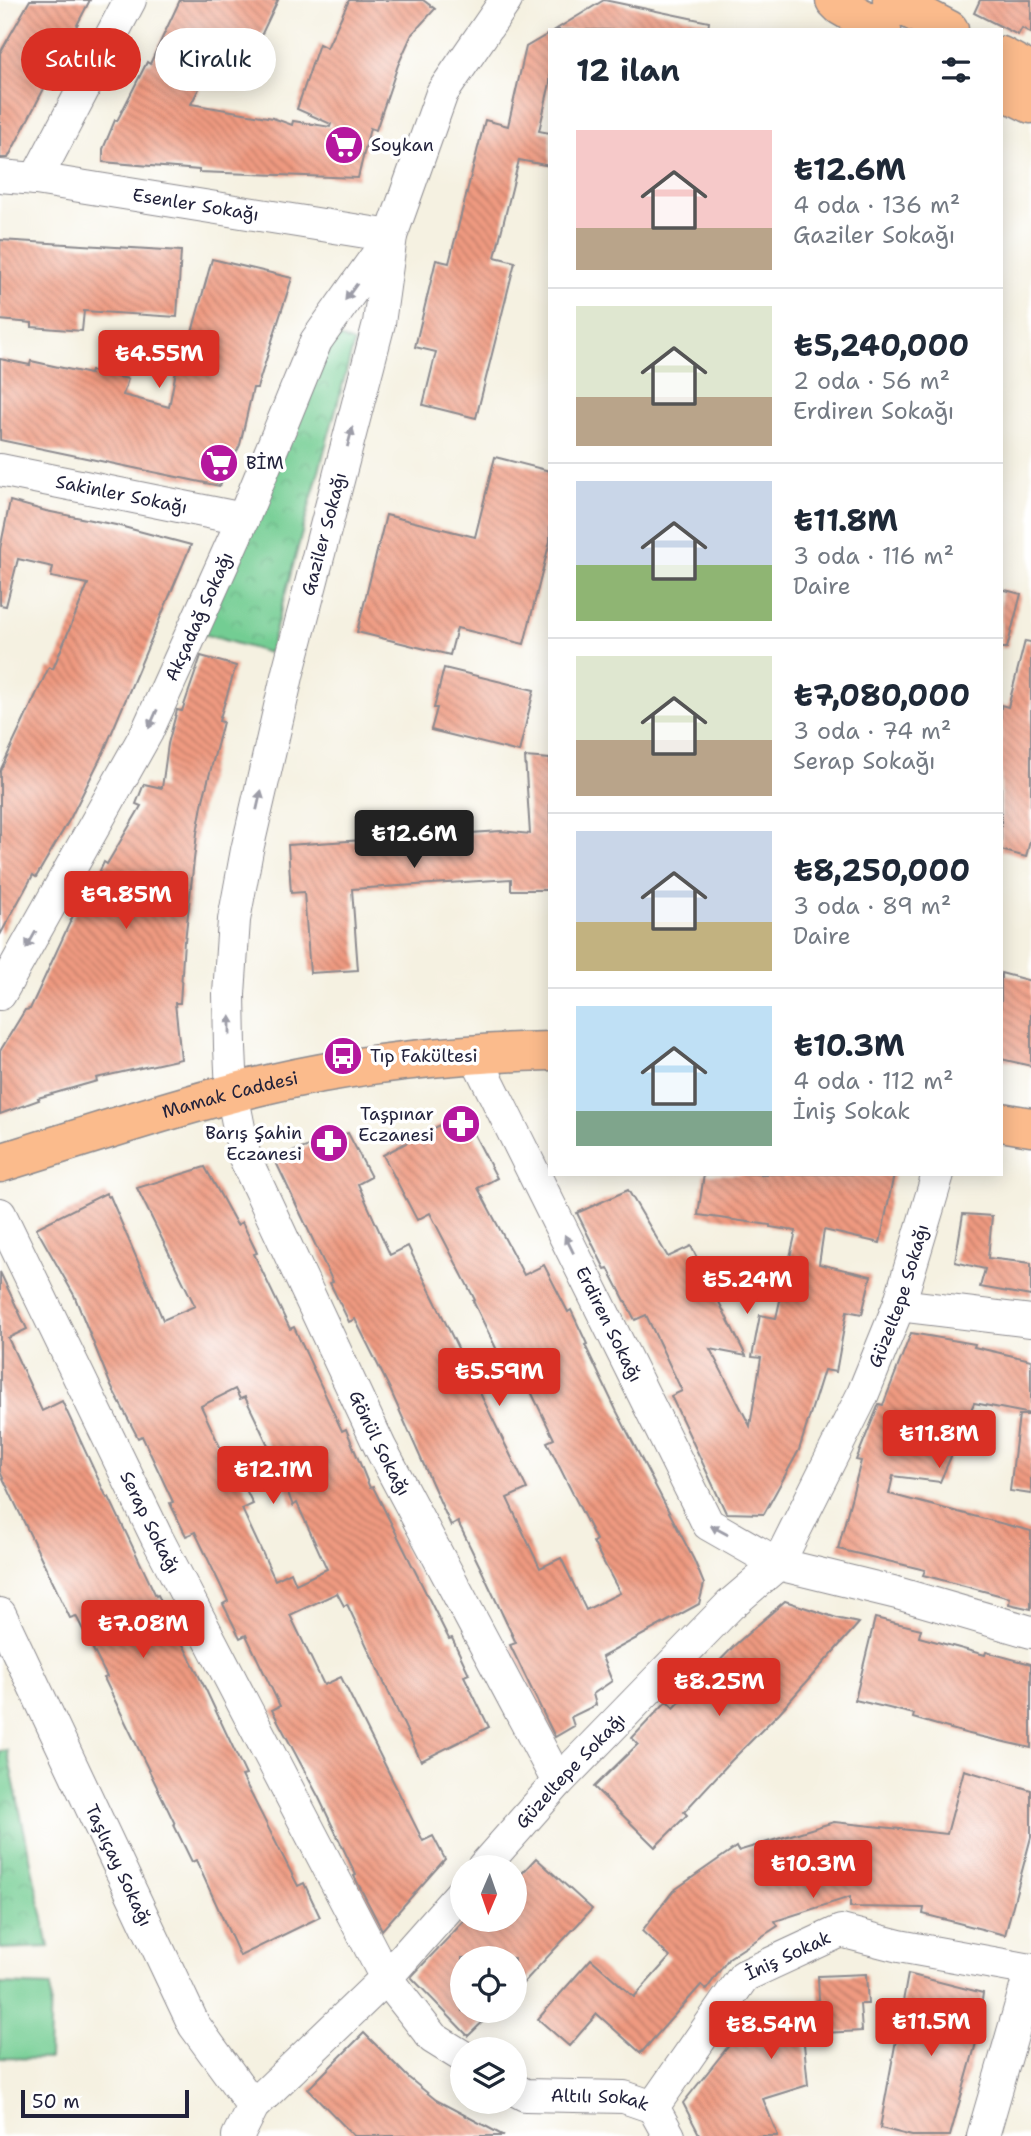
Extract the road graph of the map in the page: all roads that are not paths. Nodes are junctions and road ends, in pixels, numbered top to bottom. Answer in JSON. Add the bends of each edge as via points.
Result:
{"nodes":[{"id":1,"x":130,"y":0,"type":"edge"},
{"id":2,"x":506,"y":0,"type":"edge"},
{"id":3,"x":835,"y":0,"type":"edge"},
{"id":4,"x":892,"y":0,"type":"edge"},
{"id":5,"x":880,"y":28,"type":"edge"},
{"id":6,"x":945,"y":28,"type":"edge"},
{"id":7,"x":1003,"y":58,"type":"edge"},
{"id":8,"x":1031,"y":72,"type":"edge"},
{"id":9,"x":1003,"y":90,"type":"edge"},
{"id":10,"x":1031,"y":104,"type":"edge"},
{"id":11,"x":0,"y":176,"type":"edge"},
{"id":12,"x":36,"y":179,"type":"junction"},
{"id":13,"x":391,"y":236,"type":"junction"},
{"id":14,"x":0,"y":470,"type":"edge"},
{"id":15,"x":243,"y":519,"type":"junction"},
{"id":16,"x":0,"y":994,"type":"edge"},
{"id":17,"x":548,"y":1051,"type":"edge"},
{"id":18,"x":474,"y":1053,"type":"junction"},
{"id":19,"x":232,"y":1093,"type":"junction"},
{"id":20,"x":1003,"y":1122,"type":"edge"},
{"id":21,"x":1031,"y":1127,"type":"edge"},
{"id":22,"x":0,"y":1163,"type":"edge"},
{"id":23,"x":937,"y":1176,"type":"edge"},
{"id":24,"x":0,"y":1213,"type":"edge"},
{"id":25,"x":899,"y":1305,"type":"junction"},
{"id":26,"x":1031,"y":1321,"type":"edge"},
{"id":27,"x":778,"y":1564,"type":"junction"},
{"id":28,"x":0,"y":1614,"type":"edge"},
{"id":29,"x":1031,"y":1632,"type":"edge"},
{"id":30,"x":558,"y":1782,"type":"junction"},
{"id":31,"x":494,"y":1855,"type":"edge"},
{"id":32,"x":450,"y":1906,"type":"edge"},
{"id":33,"x":1031,"y":1970,"type":"edge"},
{"id":34,"x":386,"y":1978,"type":"junction"},
{"id":35,"x":450,"y":2049,"type":"edge"},
{"id":36,"x":527,"y":2095,"type":"edge"},
{"id":37,"x":253,"y":2106,"type":"junction"},
{"id":38,"x":653,"y":2107,"type":"junction"},
{"id":39,"x":238,"y":2136,"type":"edge"},
{"id":40,"x":669,"y":2136,"type":"edge"},
{"id":41,"x":983,"y":2136,"type":"edge"}],
"edges":[{"from":1,"to":12,"type":"street"},
{"from":2,"to":13,"type":"street","name":"Gaziler Sokağı","via":[[442,93]]},
{"from":3,"to":5,"type":"main road"},
{"from":4,"to":6,"type":"main road"},
{"from":7,"to":8,"type":"main road"},
{"from":9,"to":10,"type":"main road"},
{"from":11,"to":12,"type":"street","name":"Esenler Sokağı"},
{"from":12,"to":13,"type":"street","name":"Esenler Sokağı"},
{"from":13,"to":15,"type":"street","name":"Akçadağ Sokağı","one_way":true,"via":[[316,341]]},
{"from":19,"to":13,"type":"street","name":"Gaziler Sokağı","one_way":true,"via":[[229,994],[236,908],[288,672],[379,323]]},
{"from":14,"to":15,"type":"street","name":"Sakinler Sokağı"},
{"from":15,"to":16,"type":"street","name":"Akçadağ Sokağı","one_way":true,"via":[[148,732]]},
{"from":17,"to":18,"type":"main road","name":"Mamak Caddesi"},
{"from":18,"to":19,"type":"main road","name":"Mamak Caddesi","via":[[366,1066]]},
{"from":27,"to":18,"type":"street","name":"Erdiren Sokağı","one_way":true,"via":[[708,1524]]},
{"from":19,"to":22,"type":"main road","name":"Mamak Caddesi"},
{"from":19,"to":30,"type":"street","name":"Gönül Sokağı","via":[[245,1158],[380,1447]]},
{"from":20,"to":21,"type":"main road"},
{"from":23,"to":25,"type":"street","name":"Güzeltepe Sokağı"},
{"from":24,"to":34,"type":"street","name":"Serap Sokağı","via":[[157,1538]]},
{"from":25,"to":26,"type":"street"},
{"from":25,"to":27,"type":"street","name":"Güzeltepe Sokağı","via":[[862,1396]]},
{"from":27,"to":29,"type":"street","name":"Erdiren Sokağı"},
{"from":27,"to":30,"type":"street","name":"Güzeltepe Sokağı","via":[[730,1605]]},
{"from":28,"to":37,"type":"street","name":"Taşlıçay Sokağı","via":[[194,2025]]},
{"from":30,"to":31,"type":"street","name":"Güzeltepe Sokağı"},
{"from":32,"to":34,"type":"street"},
{"from":33,"to":38,"type":"street","name":"İniş Sokak","via":[[841,1931],[744,1976]]},
{"from":33,"to":41,"type":"street"},
{"from":34,"to":35,"type":"street","via":[[433,2038]]},
{"from":34,"to":37,"type":"street"},
{"from":36,"to":38,"type":"street","name":"Altılı Sokak","via":[[625,2097]]},
{"from":37,"to":39,"type":"street"},
{"from":38,"to":40,"type":"street","name":"Altılı Sokak"}]}
